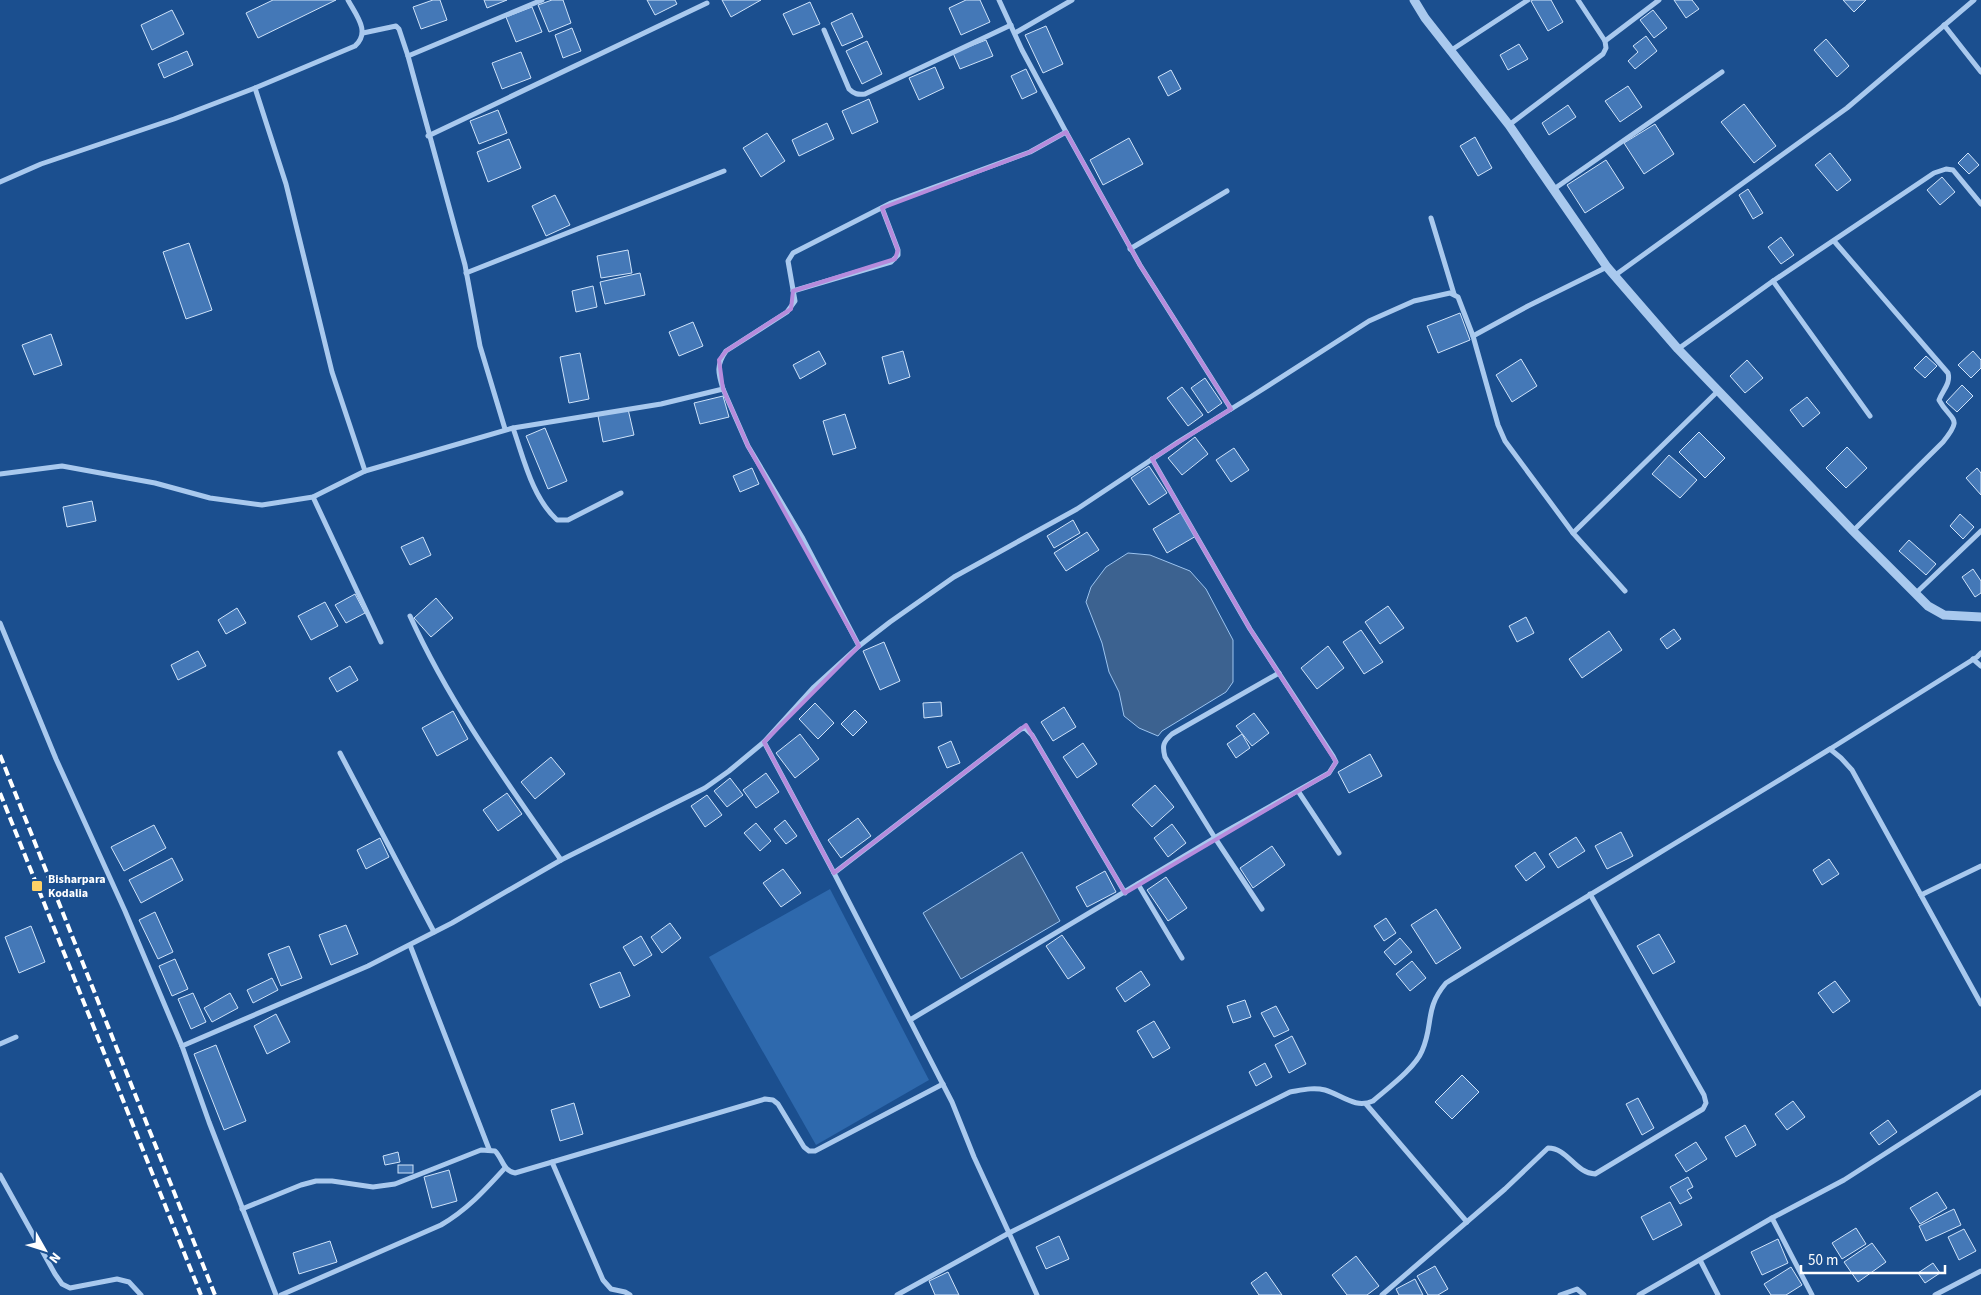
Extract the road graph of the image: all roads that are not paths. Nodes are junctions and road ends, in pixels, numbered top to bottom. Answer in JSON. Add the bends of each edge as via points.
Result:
{"nodes":[{"id":1,"x":348,"y":0,"type":"edge"},
{"id":2,"x":542,"y":0,"type":"edge"},
{"id":3,"x":999,"y":0,"type":"edge"},
{"id":4,"x":1072,"y":0,"type":"edge"},
{"id":5,"x":1414,"y":0,"type":"edge"},
{"id":6,"x":1528,"y":0,"type":"edge"},
{"id":7,"x":1578,"y":0,"type":"edge"},
{"id":8,"x":1659,"y":0,"type":"edge"},
{"id":9,"x":1974,"y":0,"type":"edge"},
{"id":10,"x":707,"y":3,"type":"dead end"},
{"id":11,"x":1011,"y":25,"type":"junction"},
{"id":12,"x":1944,"y":25,"type":"junction"},
{"id":13,"x":824,"y":30,"type":"dead end"},
{"id":14,"x":363,"y":33,"type":"junction"},
{"id":15,"x":1015,"y":33,"type":"junction"},
{"id":16,"x":1605,"y":41,"type":"junction"},
{"id":17,"x":1450,"y":51,"type":"junction"},
{"id":18,"x":408,"y":56,"type":"junction"},
{"id":19,"x":1722,"y":72,"type":"dead end"},
{"id":20,"x":1981,"y":72,"type":"edge"},
{"id":21,"x":255,"y":88,"type":"junction"},
{"id":22,"x":1509,"y":125,"type":"junction"},
{"id":23,"x":1066,"y":132,"type":"junction"},
{"id":24,"x":428,"y":136,"type":"junction"},
{"id":25,"x":724,"y":171,"type":"dead end"},
{"id":26,"x":0,"y":182,"type":"edge"},
{"id":27,"x":1554,"y":189,"type":"junction"},
{"id":28,"x":1227,"y":192,"type":"dead end"},
{"id":29,"x":1981,"y":204,"type":"edge"},
{"id":30,"x":882,"y":208,"type":"junction"},
{"id":31,"x":1431,"y":218,"type":"dead end"},
{"id":32,"x":1834,"y":241,"type":"junction"},
{"id":33,"x":1130,"y":249,"type":"junction"},
{"id":34,"x":1607,"y":268,"type":"junction"},
{"id":35,"x":466,"y":273,"type":"junction"},
{"id":36,"x":1614,"y":276,"type":"junction"},
{"id":37,"x":1773,"y":281,"type":"junction"},
{"id":38,"x":793,"y":291,"type":"junction"},
{"id":39,"x":1454,"y":294,"type":"junction"},
{"id":40,"x":1473,"y":336,"type":"junction"},
{"id":41,"x":1678,"y":349,"type":"junction"},
{"id":42,"x":723,"y":389,"type":"junction"},
{"id":43,"x":1718,"y":390,"type":"junction"},
{"id":44,"x":1231,"y":409,"type":"junction"},
{"id":45,"x":1870,"y":416,"type":"dead end"},
{"id":46,"x":513,"y":428,"type":"junction"},
{"id":47,"x":505,"y":430,"type":"junction"},
{"id":48,"x":1152,"y":459,"type":"junction"},
{"id":49,"x":365,"y":470,"type":"junction"},
{"id":50,"x":0,"y":474,"type":"edge"},
{"id":51,"x":621,"y":493,"type":"dead end"},
{"id":52,"x":313,"y":497,"type":"junction"},
{"id":53,"x":1853,"y":531,"type":"junction"},
{"id":54,"x":1981,"y":531,"type":"edge"},
{"id":55,"x":1573,"y":533,"type":"junction"},
{"id":56,"x":1625,"y":591,"type":"dead end"},
{"id":57,"x":1914,"y":594,"type":"junction"},
{"id":58,"x":410,"y":616,"type":"dead end"},
{"id":59,"x":1981,"y":617,"type":"edge"},
{"id":60,"x":0,"y":623,"type":"edge"},
{"id":61,"x":381,"y":642,"type":"dead end"},
{"id":62,"x":859,"y":646,"type":"junction"},
{"id":63,"x":1977,"y":656,"type":"edge"},
{"id":64,"x":1981,"y":666,"type":"edge"},
{"id":65,"x":1279,"y":673,"type":"junction"},
{"id":66,"x":764,"y":742,"type":"junction"},
{"id":67,"x":1830,"y":749,"type":"junction"},
{"id":68,"x":340,"y":753,"type":"dead end"},
{"id":69,"x":1298,"y":791,"type":"junction"},
{"id":70,"x":1215,"y":838,"type":"junction"},
{"id":71,"x":1339,"y":853,"type":"dead end"},
{"id":72,"x":562,"y":860,"type":"junction"},
{"id":73,"x":1981,"y":866,"type":"edge"},
{"id":74,"x":834,"y":873,"type":"junction"},
{"id":75,"x":1138,"y":884,"type":"junction"},
{"id":76,"x":1125,"y":893,"type":"junction"},
{"id":77,"x":1590,"y":894,"type":"junction"},
{"id":78,"x":1921,"y":895,"type":"junction"},
{"id":79,"x":1262,"y":909,"type":"dead end"},
{"id":80,"x":434,"y":932,"type":"junction"},
{"id":81,"x":410,"y":945,"type":"junction"},
{"id":82,"x":1182,"y":958,"type":"dead end"},
{"id":83,"x":1981,"y":1004,"type":"edge"},
{"id":84,"x":910,"y":1020,"type":"junction"},
{"id":85,"x":16,"y":1037,"type":"dead end"},
{"id":86,"x":0,"y":1044,"type":"edge"},
{"id":87,"x":182,"y":1046,"type":"junction"},
{"id":88,"x":943,"y":1084,"type":"junction"},
{"id":89,"x":1981,"y":1092,"type":"edge"},
{"id":90,"x":1366,"y":1104,"type":"junction"},
{"id":91,"x":489,"y":1150,"type":"junction"},
{"id":92,"x":552,"y":1162,"type":"junction"},
{"id":93,"x":506,"y":1168,"type":"junction"},
{"id":94,"x":0,"y":1175,"type":"edge"},
{"id":95,"x":242,"y":1210,"type":"junction"},
{"id":96,"x":1772,"y":1218,"type":"junction"},
{"id":97,"x":1467,"y":1222,"type":"junction"},
{"id":98,"x":1009,"y":1232,"type":"junction"},
{"id":99,"x":1700,"y":1260,"type":"junction"},
{"id":100,"x":1981,"y":1271,"type":"edge"},
{"id":101,"x":141,"y":1295,"type":"edge"},
{"id":102,"x":276,"y":1295,"type":"edge"},
{"id":103,"x":281,"y":1295,"type":"edge"},
{"id":104,"x":630,"y":1295,"type":"edge"},
{"id":105,"x":897,"y":1295,"type":"edge"},
{"id":106,"x":1037,"y":1295,"type":"edge"},
{"id":107,"x":1382,"y":1295,"type":"edge"},
{"id":108,"x":1560,"y":1295,"type":"edge"},
{"id":109,"x":1584,"y":1295,"type":"edge"},
{"id":110,"x":1639,"y":1295,"type":"edge"},
{"id":111,"x":1718,"y":1295,"type":"edge"},
{"id":112,"x":1812,"y":1295,"type":"edge"},
{"id":113,"x":1935,"y":1295,"type":"edge"}],
"edges":[{"from":1,"to":14,"type":"street"},
{"from":2,"to":18,"type":"street"},
{"from":3,"to":11,"type":"street"},
{"from":4,"to":15,"type":"street"},
{"from":5,"to":17,"type":"street"},
{"from":6,"to":17,"type":"street"},
{"from":7,"to":16,"type":"street"},
{"from":8,"to":16,"type":"street"},
{"from":9,"to":12,"type":"street"},
{"from":10,"to":24,"type":"street"},
{"from":11,"to":13,"type":"street","via":[[860,95],[850,89]]},
{"from":11,"to":15,"type":"street"},
{"from":12,"to":20,"type":"street"},
{"from":12,"to":36,"type":"street","via":[[1848,108]]},
{"from":14,"to":18,"type":"street","via":[[396,26]]},
{"from":14,"to":21,"type":"street","via":[[355,46]]},
{"from":15,"to":23,"type":"street"},
{"from":16,"to":22,"type":"street","via":[[1604,54]]},
{"from":17,"to":22,"type":"street"},
{"from":18,"to":24,"type":"street"},
{"from":19,"to":27,"type":"street"},
{"from":21,"to":26,"type":"street","via":[[174,120],[41,164]]},
{"from":21,"to":49,"type":"street","via":[[286,184],[332,372]]},
{"from":22,"to":27,"type":"street"},
{"from":23,"to":30,"type":"street","via":[[1030,152]]},
{"from":23,"to":33,"type":"street"},
{"from":24,"to":35,"type":"street"},
{"from":25,"to":35,"type":"street"},
{"from":27,"to":34,"type":"street"},
{"from":28,"to":33,"type":"street"},
{"from":29,"to":32,"type":"street","via":[[1953,170],[1946,169],[1934,173]]},
{"from":30,"to":38,"type":"street","via":[[793,253],[788,261]]},
{"from":30,"to":38,"type":"street","via":[[898,250],[896,259]]},
{"from":31,"to":39,"type":"street"},
{"from":32,"to":37,"type":"street"},
{"from":32,"to":53,"type":"street","via":[[1948,373],[1948,385],[1939,400],[1954,419],[1954,425],[1943,442]]},
{"from":33,"to":44,"type":"street"},
{"from":34,"to":36,"type":"street"},
{"from":34,"to":40,"type":"street"},
{"from":35,"to":47,"type":"street","via":[[480,346]]},
{"from":36,"to":41,"type":"street"},
{"from":37,"to":41,"type":"street"},
{"from":37,"to":45,"type":"street"},
{"from":38,"to":42,"type":"street","via":[[791,308],[726,351],[719,360]]},
{"from":39,"to":40,"type":"street"},
{"from":39,"to":44,"type":"street","via":[[1414,301],[1369,321]]},
{"from":40,"to":55,"type":"street","via":[[1505,441]]},
{"from":41,"to":43,"type":"street"},
{"from":42,"to":46,"type":"street","via":[[661,404]]},
{"from":42,"to":62,"type":"street","via":[[748,446],[802,537]]},
{"from":43,"to":53,"type":"street"},
{"from":43,"to":55,"type":"street"},
{"from":44,"to":48,"type":"street"},
{"from":46,"to":47,"type":"street"},
{"from":46,"to":51,"type":"street","via":[[542,503],[557,520],[568,520]]},
{"from":47,"to":49,"type":"street"},
{"from":48,"to":62,"type":"street","via":[[1077,509],[954,577]]},
{"from":48,"to":65,"type":"street"},
{"from":49,"to":52,"type":"street"},
{"from":50,"to":52,"type":"street","via":[[62,466],[155,483],[210,498],[262,505]]},
{"from":52,"to":61,"type":"street"},
{"from":53,"to":57,"type":"street"},
{"from":54,"to":57,"type":"street"},
{"from":55,"to":56,"type":"street"},
{"from":57,"to":59,"type":"street","via":[[1944,615]]},
{"from":58,"to":72,"type":"street","via":[[443,683],[486,752]]},
{"from":60,"to":87,"type":"street"},
{"from":62,"to":66,"type":"street","via":[[814,687]]},
{"from":63,"to":64,"type":"street"},
{"from":63,"to":67,"type":"street"},
{"from":65,"to":69,"type":"street","via":[[1336,762],[1329,773]]},
{"from":65,"to":70,"type":"street","via":[[1164,741],[1165,757]]},
{"from":66,"to":72,"type":"street","via":[[705,788]]},
{"from":66,"to":74,"type":"street"},
{"from":67,"to":77,"type":"street"},
{"from":67,"to":78,"type":"street","via":[[1852,770]]},
{"from":68,"to":80,"type":"street"},
{"from":69,"to":70,"type":"street"},
{"from":69,"to":71,"type":"street"},
{"from":70,"to":75,"type":"street"},
{"from":70,"to":79,"type":"street"},
{"from":72,"to":80,"type":"street"},
{"from":73,"to":78,"type":"street"},
{"from":74,"to":76,"type":"street","via":[[1025,728]]},
{"from":74,"to":84,"type":"street"},
{"from":75,"to":76,"type":"street"},
{"from":75,"to":82,"type":"street"},
{"from":76,"to":84,"type":"street"},
{"from":77,"to":90,"type":"street","via":[[1446,983],[1431,1007],[1426,1040],[1419,1057],[1374,1101]]},
{"from":77,"to":97,"type":"street","via":[[1706,1103],[1703,1109],[1595,1174],[1585,1173],[1560,1150],[1548,1148]]},
{"from":78,"to":83,"type":"street"},
{"from":80,"to":81,"type":"street"},
{"from":81,"to":87,"type":"street"},
{"from":81,"to":91,"type":"street"},
{"from":84,"to":88,"type":"street"},
{"from":85,"to":86,"type":"street"},
{"from":87,"to":95,"type":"street"},
{"from":88,"to":92,"type":"street","via":[[819,1150],[809,1151],[804,1147],[778,1104],[765,1099]]},
{"from":88,"to":98,"type":"street"},
{"from":89,"to":96,"type":"street","via":[[1844,1180]]},
{"from":90,"to":97,"type":"street"},
{"from":90,"to":98,"type":"street","via":[[1309,1088],[1290,1092]]},
{"from":91,"to":93,"type":"street","via":[[499,1155]]},
{"from":91,"to":95,"type":"street","via":[[481,1150],[395,1184],[373,1187],[316,1182],[301,1185]]},
{"from":92,"to":93,"type":"street","via":[[515,1173]]},
{"from":92,"to":104,"type":"street","via":[[603,1280],[611,1289]]},
{"from":93,"to":103,"type":"street","via":[[474,1202],[441,1225]]},
{"from":94,"to":101,"type":"street","via":[[62,1284],[70,1288],[118,1279],[130,1282]]},
{"from":95,"to":102,"type":"street"},
{"from":96,"to":99,"type":"street"},
{"from":96,"to":112,"type":"street"},
{"from":97,"to":107,"type":"street"},
{"from":98,"to":105,"type":"street"},
{"from":98,"to":106,"type":"street"},
{"from":99,"to":110,"type":"street"},
{"from":99,"to":111,"type":"street"},
{"from":100,"to":113,"type":"street"},
{"from":108,"to":109,"type":"street","via":[[1577,1289]]}]}
